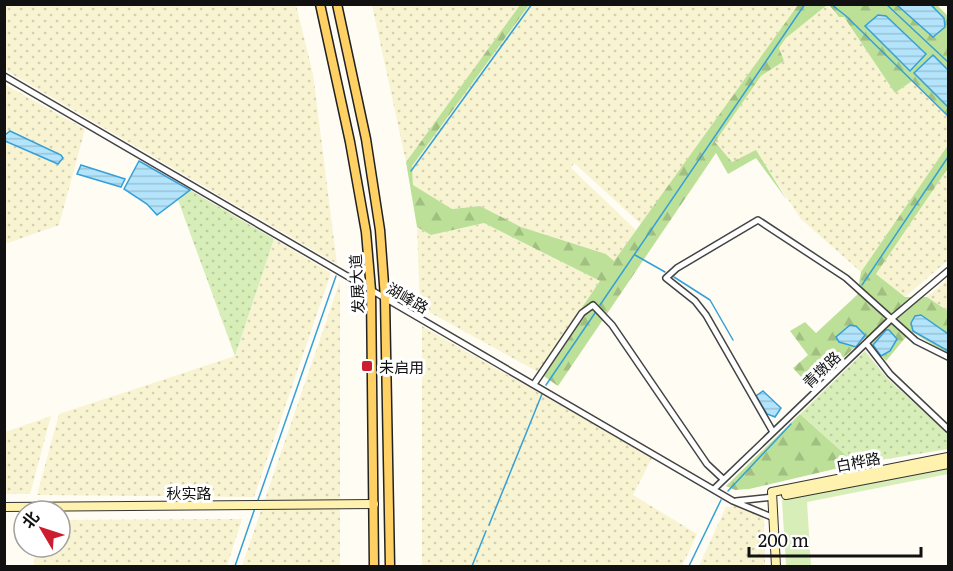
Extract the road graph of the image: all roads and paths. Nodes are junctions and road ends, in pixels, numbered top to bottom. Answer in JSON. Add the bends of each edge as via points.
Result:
{"nodes":[{"id":1,"x":320,"y":4,"type":"edge"},
{"id":2,"x":337,"y":4,"type":"edge"},
{"id":3,"x":4,"y":76,"type":"edge"},
{"id":4,"x":948,"y":271,"type":"edge"},
{"id":5,"x":371,"y":290,"type":"junction"},
{"id":6,"x":385,"y":298,"type":"junction"},
{"id":7,"x":891,"y":319,"type":"junction"},
{"id":8,"x":866,"y":343,"type":"junction"},
{"id":9,"x":948,"y":357,"type":"edge"},
{"id":10,"x":534,"y":384,"type":"junction"},
{"id":11,"x":948,"y":429,"type":"edge"},
{"id":12,"x":772,"y":432,"type":"junction"},
{"id":13,"x":948,"y":457,"type":"edge"},
{"id":14,"x":948,"y":464,"type":"edge"},
{"id":15,"x":723,"y":479,"type":"junction"},
{"id":16,"x":714,"y":489,"type":"junction"},
{"id":17,"x":772,"y":495,"type":"junction"},
{"id":18,"x":733,"y":501,"type":"junction"},
{"id":19,"x":374,"y":504,"type":"junction"},
{"id":20,"x":4,"y":507,"type":"edge"},
{"id":21,"x":774,"y":518,"type":"junction"},
{"id":22,"x":374,"y":567,"type":"edge"},
{"id":23,"x":390,"y":567,"type":"edge"},
{"id":24,"x":776,"y":567,"type":"edge"}],
"edges":[{"from":1,"to":5,"type":"main road","name":"发展大道","via":[[350,142],[366,232]]},
{"from":2,"to":6,"type":"main road","name":"发展大道","via":[[381,230]]},
{"from":3,"to":5,"type":"street","name":"湖峰路"},
{"from":4,"to":7,"type":"street","name":"青墩路"},
{"from":5,"to":6,"type":"street","name":"湖峰路"},
{"from":5,"to":19,"type":"main road","name":"发展大道"},
{"from":6,"to":10,"type":"street","name":"湖峰路"},
{"from":6,"to":23,"type":"main road","name":"发展大道"},
{"from":7,"to":8,"type":"street","name":"青墩路"},
{"from":7,"to":9,"type":"street","via":[[916,341]]},
{"from":7,"to":12,"type":"street","via":[[846,278],[758,220],[666,278],[706,315]]},
{"from":8,"to":11,"type":"street","via":[[890,374]]},
{"from":8,"to":12,"type":"street","name":"青墩路"},
{"from":10,"to":15,"type":"street","via":[[582,313],[593,305],[612,325],[707,464]]},
{"from":10,"to":16,"type":"street","name":"湖峰路"},
{"from":12,"to":15,"type":"street","name":"青墩路"},
{"from":13,"to":17,"type":"street","name":"白桦路"},
{"from":14,"to":17,"type":"street","name":"白桦路"},
{"from":15,"to":16,"type":"street","name":"青墩路"},
{"from":16,"to":18,"type":"street","name":"湖峰路"},
{"from":17,"to":18,"type":"street"},
{"from":17,"to":21,"type":"street"},
{"from":18,"to":21,"type":"street","name":"湖峰路"},
{"from":19,"to":20,"type":"street","name":"秋实路"},
{"from":19,"to":22,"type":"main road","name":"发展大道"},
{"from":21,"to":24,"type":"street"}]}
